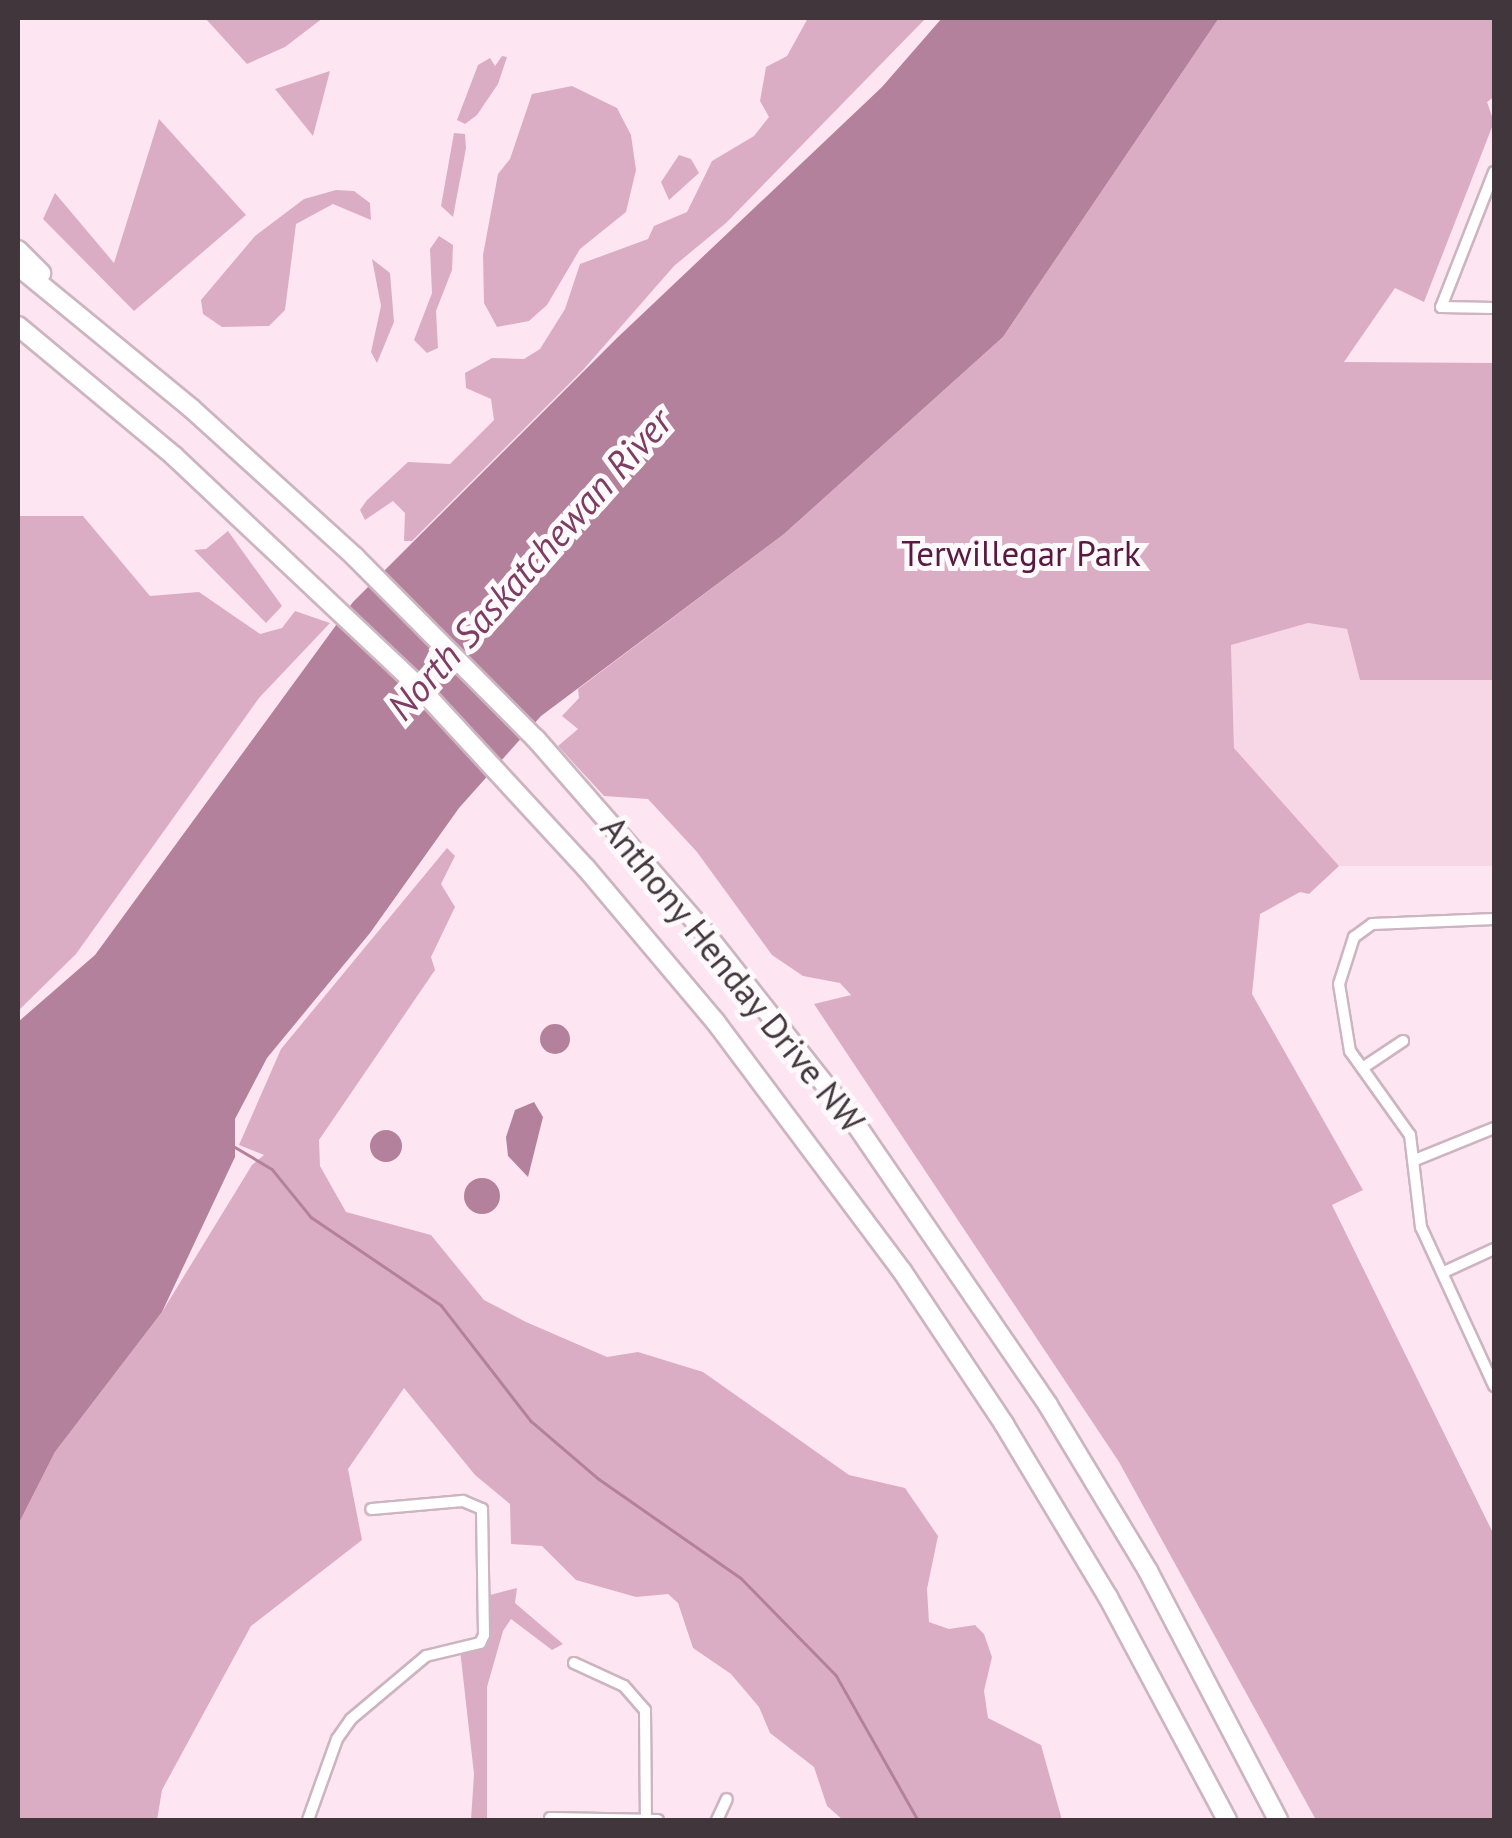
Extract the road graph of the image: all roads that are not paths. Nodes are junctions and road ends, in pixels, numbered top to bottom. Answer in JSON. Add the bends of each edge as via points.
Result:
{"nodes":[{"id":1,"x":1494,"y":172,"type":"edge"},
{"id":2,"x":18,"y":250,"type":"edge"},
{"id":3,"x":18,"y":266,"type":"edge"},
{"id":4,"x":1494,"y":308,"type":"edge"},
{"id":5,"x":78,"y":314,"type":"junction"},
{"id":6,"x":18,"y":326,"type":"edge"},
{"id":7,"x":1494,"y":918,"type":"edge"},
{"id":8,"x":1403,"y":1041,"type":"dead end"},
{"id":9,"x":1364,"y":1067,"type":"junction"},
{"id":10,"x":1494,"y":1128,"type":"edge"},
{"id":11,"x":1415,"y":1160,"type":"junction"},
{"id":12,"x":1494,"y":1249,"type":"edge"},
{"id":13,"x":1444,"y":1272,"type":"junction"},
{"id":14,"x":1494,"y":1382,"type":"edge"},
{"id":15,"x":371,"y":1509,"type":"dead end"},
{"id":16,"x":574,"y":1663,"type":"dead end"},
{"id":17,"x":1255,"y":1773,"type":"junction"},
{"id":18,"x":727,"y":1800,"type":"dead end"},
{"id":19,"x":550,"y":1818,"type":"dead end"},
{"id":20,"x":646,"y":1819,"type":"edge"},
{"id":21,"x":308,"y":1820,"type":"edge"},
{"id":22,"x":658,"y":1820,"type":"edge"},
{"id":23,"x":717,"y":1820,"type":"edge"},
{"id":24,"x":1227,"y":1820,"type":"edge"},
{"id":25,"x":1278,"y":1820,"type":"edge"},
{"id":26,"x":1288,"y":1820,"type":"edge"}],
"edges":[{"from":1,"to":4,"type":"street","via":[[1442,307]]},
{"from":2,"to":5,"type":"highway"},
{"from":3,"to":5,"type":"highway","name":"Anthony Henday Drive NW"},
{"from":5,"to":17,"type":"highway","name":"Anthony Henday Drive NW","via":[[268,476],[434,635],[620,832],[853,1120],[982,1303],[1148,1571]]},
{"from":6,"to":24,"type":"highway","name":"Anthony Henday Drive NW","via":[[234,510],[417,686],[586,868],[724,1032],[944,1331],[1108,1597]]},
{"from":7,"to":9,"type":"street","via":[[1372,924],[1354,936],[1341,973],[1339,1010],[1350,1051]]},
{"from":8,"to":9,"type":"street"},
{"from":9,"to":11,"type":"street","via":[[1410,1135]]},
{"from":10,"to":11,"type":"street"},
{"from":11,"to":13,"type":"street","via":[[1418,1216]]},
{"from":12,"to":13,"type":"street"},
{"from":13,"to":14,"type":"street"},
{"from":15,"to":21,"type":"street","via":[[463,1501],[477,1506],[485,1516],[487,1548],[480,1643],[426,1656],[351,1719],[337,1739]]},
{"from":16,"to":20,"type":"street","via":[[624,1686],[645,1710]]},
{"from":17,"to":25,"type":"highway","name":"Anthony Henday Drive NW"},
{"from":17,"to":26,"type":"highway"},
{"from":18,"to":23,"type":"street"},
{"from":19,"to":20,"type":"street"},
{"from":20,"to":22,"type":"street"}]}
